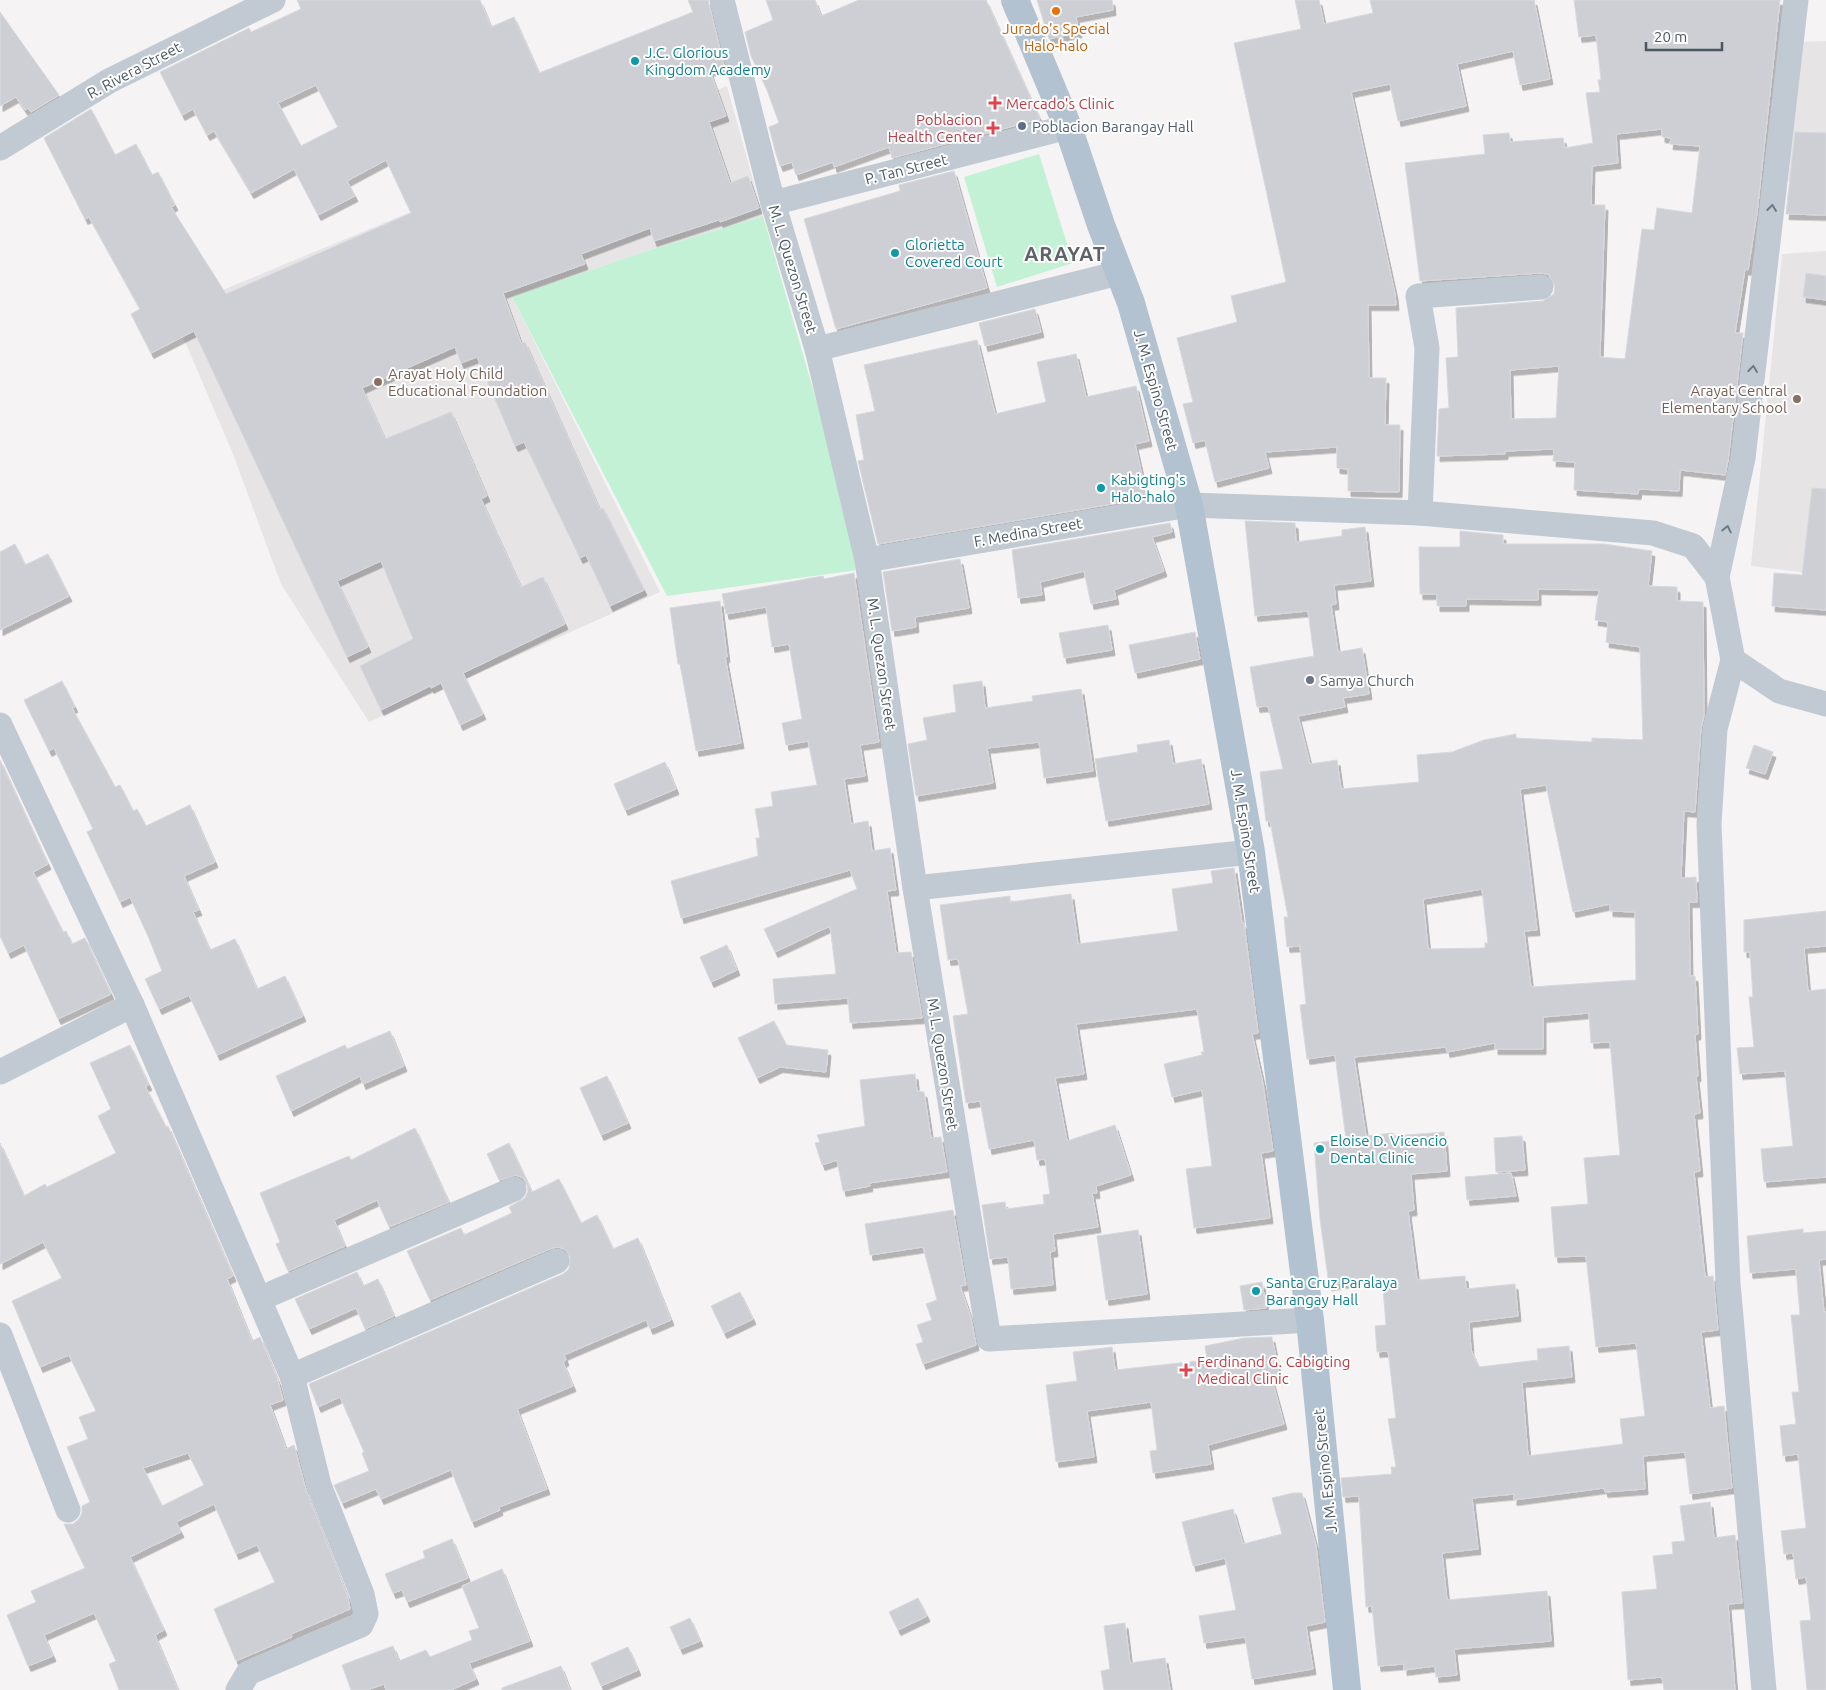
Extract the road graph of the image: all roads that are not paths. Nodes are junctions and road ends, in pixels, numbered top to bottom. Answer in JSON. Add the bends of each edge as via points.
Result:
{"nodes":[{"id":1,"x":273,"y":0,"type":"edge"},
{"id":2,"x":722,"y":0,"type":"edge"},
{"id":3,"x":1015,"y":0,"type":"edge"},
{"id":4,"x":1796,"y":0,"type":"edge"},
{"id":5,"x":1068,"y":127,"type":"junction"},
{"id":6,"x":0,"y":148,"type":"edge"},
{"id":7,"x":773,"y":203,"type":"junction"},
{"id":8,"x":1119,"y":273,"type":"junction"},
{"id":9,"x":1541,"y":287,"type":"dead end"},
{"id":10,"x":817,"y":349,"type":"junction"},
{"id":11,"x":1189,"y":504,"type":"junction"},
{"id":12,"x":1420,"y":513,"type":"junction"},
{"id":13,"x":867,"y":560,"type":"junction"},
{"id":14,"x":1717,"y":577,"type":"junction"},
{"id":15,"x":1733,"y":660,"type":"junction"},
{"id":16,"x":1826,"y":704,"type":"edge"},
{"id":17,"x":0,"y":725,"type":"edge"},
{"id":18,"x":1251,"y":852,"type":"junction"},
{"id":19,"x":915,"y":888,"type":"junction"},
{"id":20,"x":132,"y":1005,"type":"junction"},
{"id":21,"x":0,"y":1072,"type":"edge"},
{"id":22,"x":514,"y":1188,"type":"dead end"},
{"id":23,"x":557,"y":1261,"type":"dead end"},
{"id":24,"x":259,"y":1299,"type":"junction"},
{"id":25,"x":1310,"y":1320,"type":"junction"},
{"id":26,"x":0,"y":1335,"type":"edge"},
{"id":27,"x":292,"y":1376,"type":"junction"},
{"id":28,"x":68,"y":1510,"type":"dead end"},
{"id":29,"x":238,"y":1690,"type":"edge"},
{"id":30,"x":1346,"y":1690,"type":"edge"},
{"id":31,"x":1764,"y":1690,"type":"edge"}],
"edges":[{"from":1,"to":6,"type":"street","name":"R. Rivera Street","via":[[109,81]]},
{"from":2,"to":7,"type":"street","name":"M. L. Quezon Street"},
{"from":3,"to":5,"type":"main road","name":"J. M. Espino Street"},
{"from":14,"to":4,"type":"street","one_way":true,"via":[[1743,458]]},
{"from":5,"to":7,"type":"street","name":"P. Tan Street"},
{"from":5,"to":8,"type":"main road","name":"J. M. Espino Street"},
{"from":7,"to":10,"type":"street","name":"M. L. Quezon Street"},
{"from":8,"to":10,"type":"street"},
{"from":8,"to":11,"type":"main road","name":"J. M. Espino Street"},
{"from":9,"to":12,"type":"street","via":[[1418,296],[1427,348]]},
{"from":10,"to":13,"type":"street","name":"M. L. Quezon Street"},
{"from":11,"to":12,"type":"street","name":"F. Medina Street"},
{"from":11,"to":13,"type":"street","name":"F. Medina Street"},
{"from":11,"to":18,"type":"main road","name":"J. M. Espino Street"},
{"from":12,"to":14,"type":"street","name":"F. Medina Street","via":[[1653,533],[1693,546]]},
{"from":13,"to":19,"type":"street","name":"M. L. Quezon Street"},
{"from":14,"to":15,"type":"street"},
{"from":15,"to":16,"type":"street","via":[[1779,692]]},
{"from":15,"to":31,"type":"street","via":[[1715,730],[1709,824],[1711,906],[1728,1283]]},
{"from":17,"to":20,"type":"street"},
{"from":18,"to":19,"type":"street"},
{"from":18,"to":25,"type":"main road","name":"J. M. Espino Street"},
{"from":19,"to":25,"type":"street","name":"M. L. Quezon Street","via":[[989,1339]]},
{"from":20,"to":21,"type":"street"},
{"from":20,"to":24,"type":"street"},
{"from":22,"to":24,"type":"street"},
{"from":23,"to":27,"type":"street"},
{"from":24,"to":27,"type":"street"},
{"from":25,"to":30,"type":"main road","name":"J. M. Espino Street"},
{"from":26,"to":28,"type":"street"},
{"from":27,"to":29,"type":"street","via":[[319,1485],[362,1594],[366,1614],[361,1625],[248,1672]]}]}
